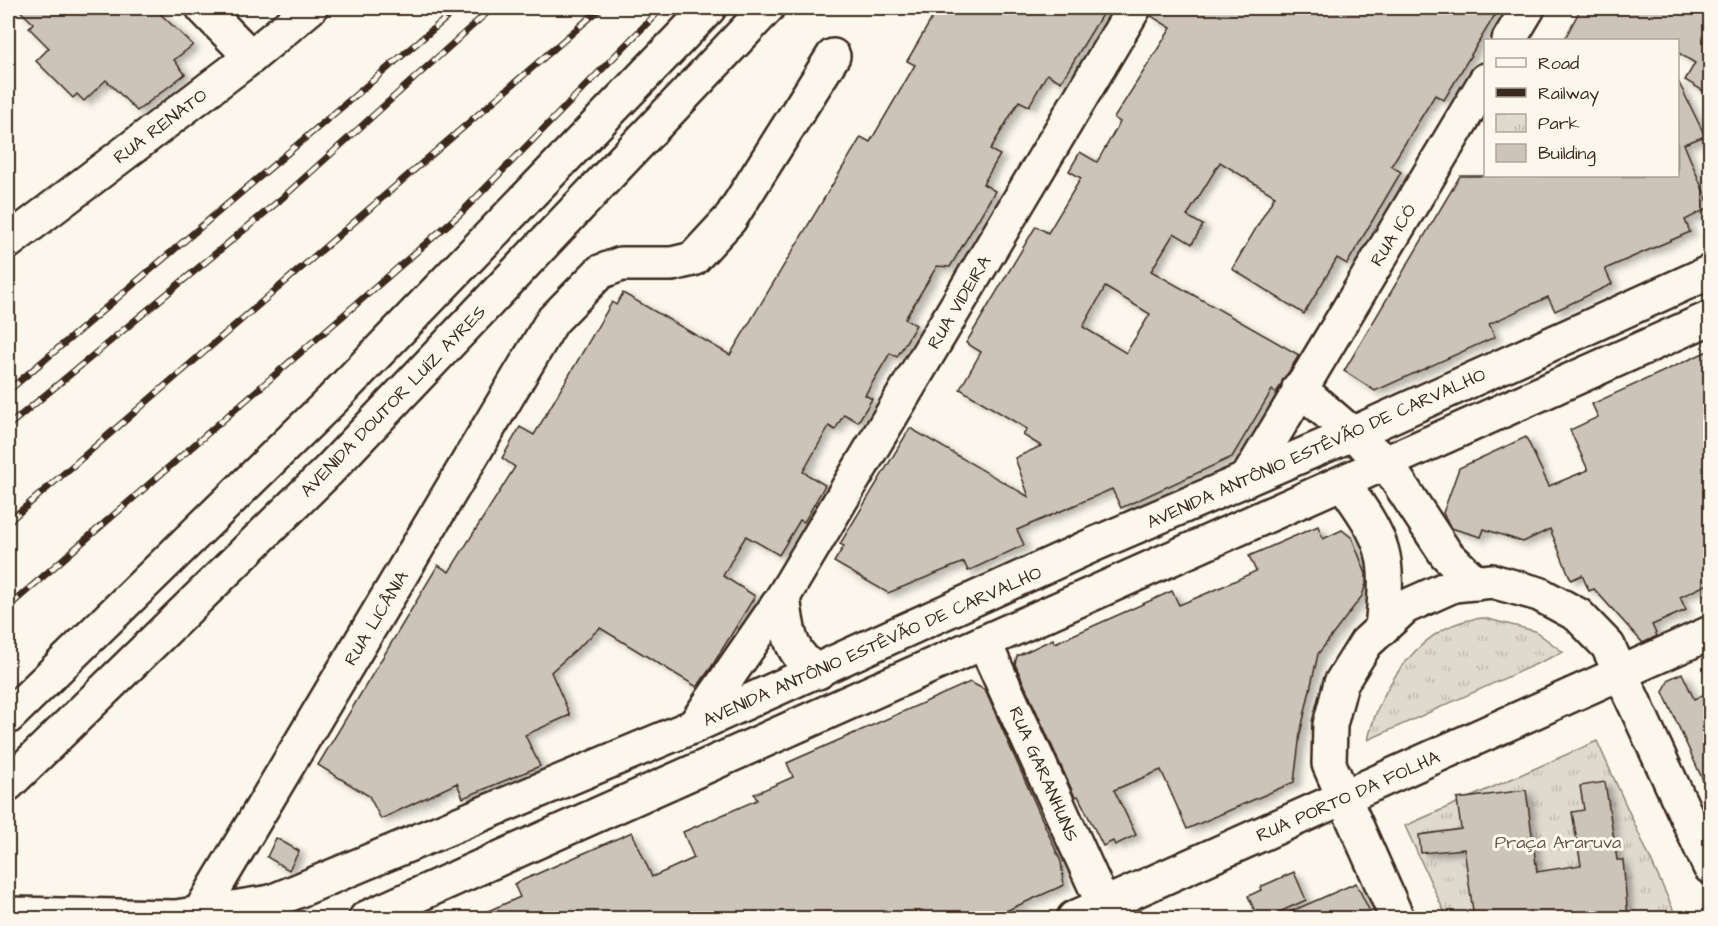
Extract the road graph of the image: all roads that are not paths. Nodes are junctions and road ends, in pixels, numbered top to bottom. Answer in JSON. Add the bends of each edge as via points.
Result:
{"nodes":[{"id":1,"x":203,"y":8,"type":"edge"},
{"id":2,"x":310,"y":8,"type":"edge"},
{"id":3,"x":709,"y":8,"type":"edge"},
{"id":4,"x":767,"y":8,"type":"edge"},
{"id":5,"x":1134,"y":8,"type":"edge"},
{"id":6,"x":1528,"y":8,"type":"edge"},
{"id":7,"x":1510,"y":39,"type":"edge"},
{"id":8,"x":833,"y":56,"type":"dead end"},
{"id":9,"x":251,"y":57,"type":"junction"},
{"id":10,"x":1484,"y":82,"type":"edge"},
{"id":11,"x":8,"y":242,"type":"edge"},
{"id":12,"x":1710,"y":272,"type":"edge"},
{"id":13,"x":1710,"y":318,"type":"edge"},
{"id":14,"x":1299,"y":388,"type":"junction"},
{"id":15,"x":1352,"y":434,"type":"junction"},
{"id":16,"x":1386,"y":464,"type":"junction"},
{"id":17,"x":1246,"y":479,"type":"junction"},
{"id":18,"x":1343,"y":483,"type":"junction"},
{"id":19,"x":1476,"y":583,"type":"junction"},
{"id":20,"x":783,"y":597,"type":"junction"},
{"id":21,"x":1382,"y":628,"type":"junction"},
{"id":22,"x":1710,"y":633,"type":"edge"},
{"id":23,"x":984,"y":642,"type":"junction"},
{"id":24,"x":818,"y":672,"type":"junction"},
{"id":25,"x":1622,"y":672,"type":"junction"},
{"id":26,"x":8,"y":717,"type":"edge"},
{"id":27,"x":694,"y":726,"type":"junction"},
{"id":28,"x":8,"y":783,"type":"edge"},
{"id":29,"x":1343,"y":798,"type":"junction"},
{"id":30,"x":1710,"y":867,"type":"edge"},
{"id":31,"x":1104,"y":906,"type":"junction"},
{"id":32,"x":264,"y":910,"type":"edge"},
{"id":33,"x":8,"y":914,"type":"edge"},
{"id":34,"x":199,"y":914,"type":"junction"},
{"id":35,"x":42,"y":917,"type":"edge"},
{"id":36,"x":366,"y":918,"type":"edge"},
{"id":37,"x":1074,"y":918,"type":"edge"},
{"id":38,"x":1397,"y":918,"type":"edge"}],
"edges":[{"from":1,"to":9,"type":"main road"},
{"from":2,"to":9,"type":"main road","name":"RUA RENATO"},
{"from":3,"to":26,"type":"main road","via":[[332,400]]},
{"from":4,"to":28,"type":"main road","name":"AVENIDA DOUTOR LUÍZ AYRES","via":[[329,470]]},
{"from":5,"to":20,"type":"main road","name":"RUA VIDEIRA"},
{"from":6,"to":7,"type":"main road"},
{"from":8,"to":34,"type":"main road","name":"RUA LICÂNIA","via":[[730,219],[693,259],[672,264],[621,264],[600,272],[552,321]]},
{"from":9,"to":11,"type":"main road","name":"RUA RENATO"},
{"from":10,"to":14,"type":"main road","name":"RUA ICÓ"},
{"from":12,"to":15,"type":"main road","name":"AVENIDA ANTÔNIO ESTÊVÃO DE CARVALHO"},
{"from":13,"to":16,"type":"main road"},
{"from":14,"to":15,"type":"main road"},
{"from":14,"to":17,"type":"main road","name":"RUA ICÓ"},
{"from":15,"to":16,"type":"main road"},
{"from":15,"to":17,"type":"main road","name":"AVENIDA ANTÔNIO ESTÊVÃO DE CARVALHO"},
{"from":16,"to":18,"type":"main road"},
{"from":16,"to":19,"type":"main road","via":[[1446,554]]},
{"from":17,"to":24,"type":"main road","name":"AVENIDA ANTÔNIO ESTÊVÃO DE CARVALHO"},
{"from":18,"to":21,"type":"main road","via":[[1372,524],[1385,554],[1387,583]]},
{"from":18,"to":23,"type":"main road"},
{"from":19,"to":21,"type":"main road","via":[[1454,585],[1405,607]]},
{"from":19,"to":25,"type":"main road","via":[[1492,581],[1539,594],[1578,615],[1608,646]]},
{"from":20,"to":24,"type":"main road","via":[[792,645],[802,662]]},
{"from":20,"to":27,"type":"main road","name":"RUA VIDEIRA"},
{"from":21,"to":29,"type":"main road","via":[[1366,644],[1341,683],[1330,725],[1329,764]]},
{"from":22,"to":25,"type":"main road","name":"RUA PORTO DA FOLHA"},
{"from":23,"to":31,"type":"main road","name":"RUA GARANHUNS"},
{"from":23,"to":36,"type":"main road"},
{"from":24,"to":27,"type":"main road","name":"AVENIDA ANTÔNIO ESTÊVÃO DE CARVALHO"},
{"from":25,"to":29,"type":"main road","name":"RUA PORTO DA FOLHA"},
{"from":25,"to":30,"type":"main road"},
{"from":27,"to":32,"type":"main road","name":"AVENIDA ANTÔNIO ESTÊVÃO DE CARVALHO"},
{"from":29,"to":31,"type":"main road","name":"RUA PORTO DA FOLHA"},
{"from":29,"to":38,"type":"main road"},
{"from":31,"to":37,"type":"main road","name":"RUA PORTO DA FOLHA"},
{"from":32,"to":34,"type":"main road","name":"AVENIDA ANTÔNIO ESTÊVÃO DE CARVALHO"},
{"from":33,"to":35,"type":"main road","name":"AVENIDA ANTÔNIO ESTÊVÃO DE CARVALHO"},
{"from":34,"to":35,"type":"main road","name":"AVENIDA ANTÔNIO ESTÊVÃO DE CARVALHO"}]}
